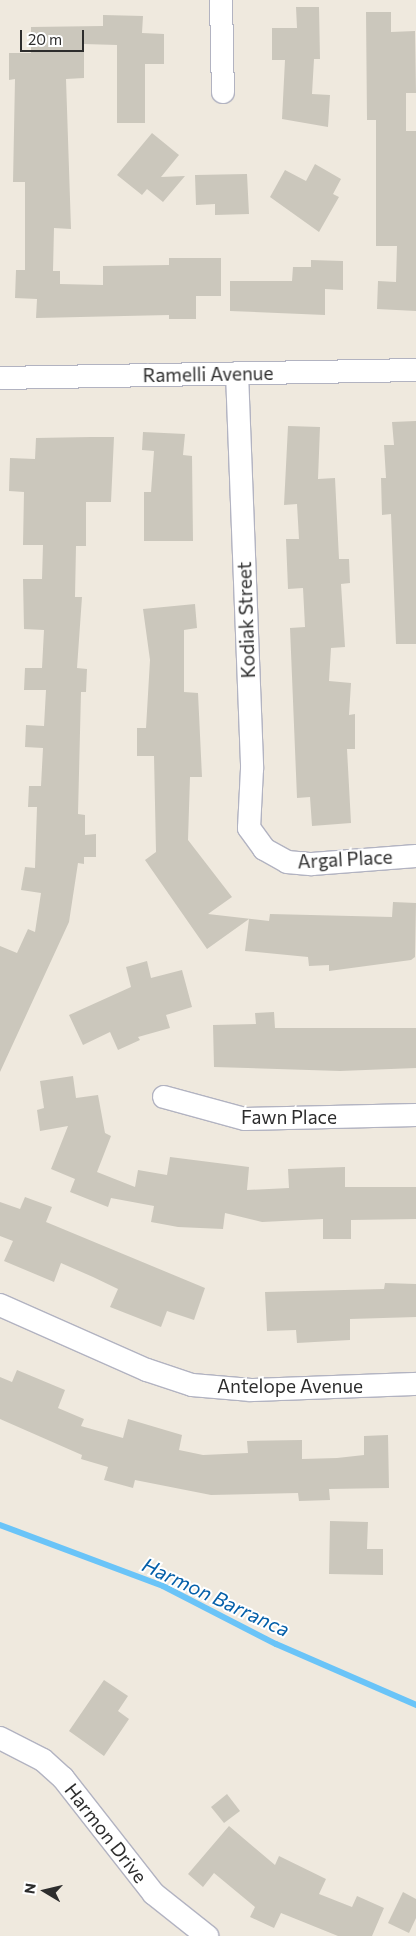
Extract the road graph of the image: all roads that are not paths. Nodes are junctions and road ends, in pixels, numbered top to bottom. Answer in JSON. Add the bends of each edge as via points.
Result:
{"nodes":[{"id":1,"x":221,"y":0,"type":"edge"},
{"id":2,"x":223,"y":92,"type":"dead end"},
{"id":3,"x":416,"y":370,"type":"edge"},
{"id":4,"x":237,"y":373,"type":"junction"},
{"id":5,"x":0,"y":378,"type":"edge"},
{"id":6,"x":275,"y":856,"type":"joint"},
{"id":7,"x":416,"y":856,"type":"edge"},
{"id":8,"x":164,"y":1097,"type":"dead end"},
{"id":9,"x":416,"y":1115,"type":"edge"},
{"id":10,"x":0,"y":1305,"type":"edge"},
{"id":11,"x":416,"y":1384,"type":"edge"},
{"id":12,"x":0,"y":1738,"type":"edge"},
{"id":13,"x":207,"y":1936,"type":"edge"}],
"edges":[{"from":1,"to":2,"type":"street"},
{"from":3,"to":4,"type":"street","name":"Ramelli Avenue"},
{"from":4,"to":5,"type":"street","name":"Ramelli Avenue"},
{"from":4,"to":6,"type":"street","name":"Kodiak Street","via":[[252,769],[248,816],[249,828]]},
{"from":6,"to":7,"type":"street","name":"Argal Place","via":[[312,864]]},
{"from":8,"to":9,"type":"street","name":"Fawn Place","via":[[245,1119]]},
{"from":10,"to":11,"type":"street","name":"Antelope Avenue","via":[[147,1370],[192,1384],[251,1390]]},
{"from":12,"to":13,"type":"street","name":"Harmon Drive","via":[[43,1760],[63,1778],[154,1894]]}]}
